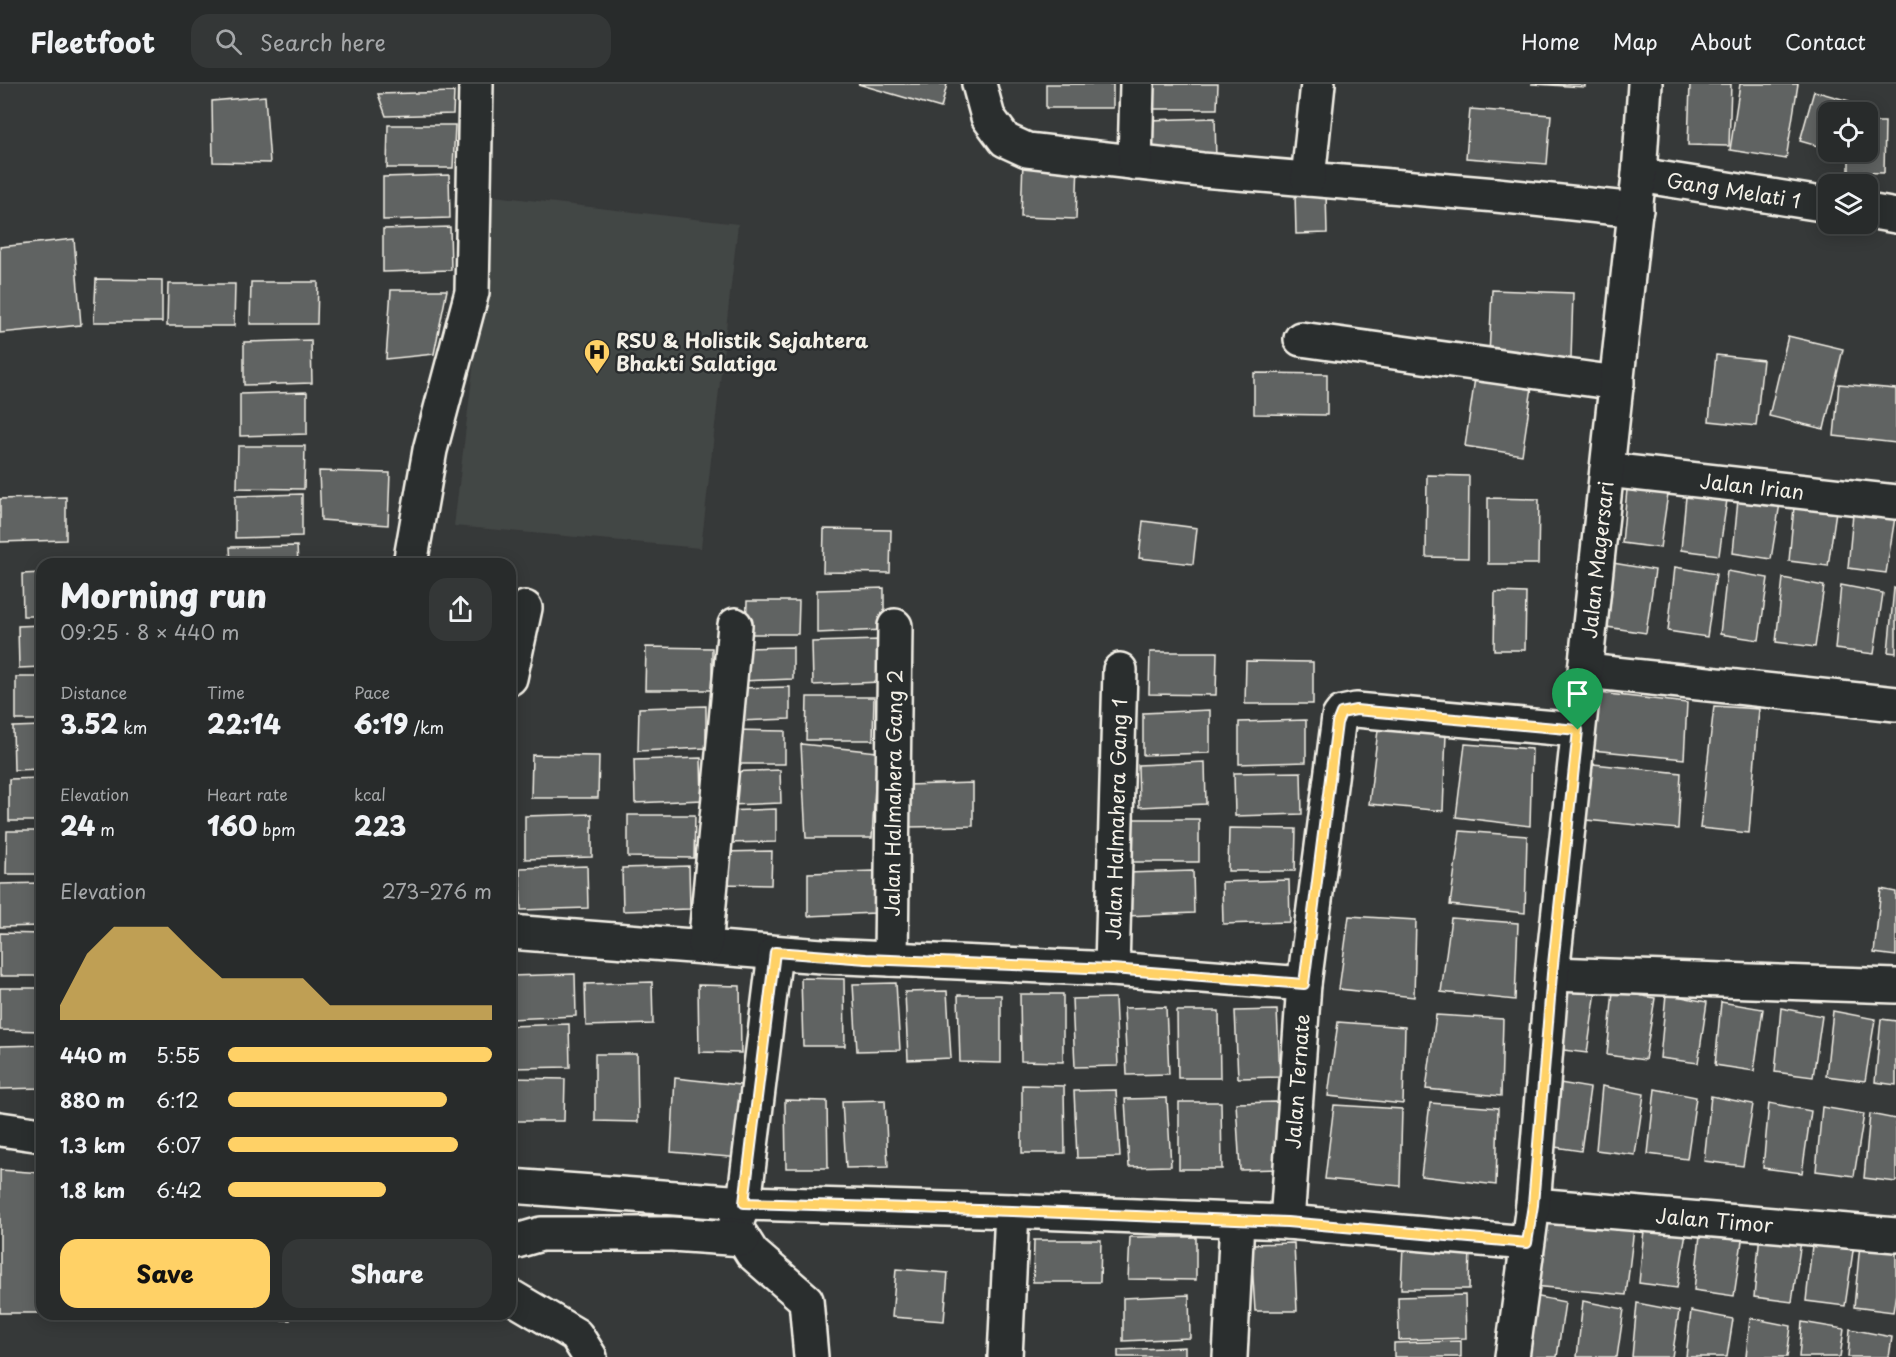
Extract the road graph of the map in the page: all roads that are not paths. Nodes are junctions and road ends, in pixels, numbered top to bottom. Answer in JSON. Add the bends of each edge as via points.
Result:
{"nodes":[{"id":1,"x":476,"y":84,"type":"edge"},
{"id":2,"x":980,"y":84,"type":"edge"},
{"id":3,"x":1137,"y":84,"type":"edge"},
{"id":4,"x":1318,"y":84,"type":"edge"},
{"id":5,"x":1645,"y":84,"type":"edge"},
{"id":6,"x":1135,"y":163,"type":"junction"},
{"id":7,"x":1639,"y":175,"type":"junction"},
{"id":8,"x":1308,"y":179,"type":"junction"},
{"id":9,"x":1818,"y":203,"type":"edge"},
{"id":10,"x":1636,"y":210,"type":"junction"},
{"id":11,"x":1878,"y":213,"type":"edge"},
{"id":12,"x":1896,"y":216,"type":"edge"},
{"id":13,"x":1301,"y":339,"type":"dead end"},
{"id":14,"x":1617,"y":383,"type":"junction"},
{"id":15,"x":1607,"y":470,"type":"junction"},
{"id":16,"x":1896,"y":502,"type":"edge"},
{"id":17,"x":411,"y":558,"type":"edge"},
{"id":18,"x":525,"y":608,"type":"dead end"},
{"id":19,"x":735,"y":625,"type":"dead end"},
{"id":20,"x":895,"y":626,"type":"dead end"},
{"id":21,"x":516,"y":650,"type":"edge"},
{"id":22,"x":1120,"y":670,"type":"dead end"},
{"id":23,"x":1586,"y":671,"type":"junction"},
{"id":24,"x":1896,"y":704,"type":"edge"},
{"id":25,"x":1578,"y":730,"type":"junction"},
{"id":26,"x":516,"y":932,"type":"edge"},
{"id":27,"x":705,"y":947,"type":"junction"},
{"id":28,"x":775,"y":952,"type":"junction"},
{"id":29,"x":891,"y":959,"type":"junction"},
{"id":30,"x":1112,"y":969,"type":"junction"},
{"id":31,"x":1552,"y":974,"type":"junction"},
{"id":32,"x":1304,"y":984,"type":"junction"},
{"id":33,"x":1896,"y":986,"type":"edge"},
{"id":34,"x":0,"y":1129,"type":"edge"},
{"id":35,"x":36,"y":1134,"type":"edge"},
{"id":36,"x":516,"y":1186,"type":"edge"},
{"id":37,"x":744,"y":1203,"type":"junction"},
{"id":38,"x":1533,"y":1205,"type":"junction"},
{"id":39,"x":1012,"y":1211,"type":"junction"},
{"id":40,"x":1237,"y":1221,"type":"junction"},
{"id":41,"x":1287,"y":1222,"type":"junction"},
{"id":42,"x":1896,"y":1235,"type":"edge"},
{"id":43,"x":743,"y":1239,"type":"junction"},
{"id":44,"x":516,"y":1241,"type":"edge"},
{"id":45,"x":1527,"y":1243,"type":"junction"},
{"id":46,"x":516,"y":1300,"type":"edge"},
{"id":47,"x":590,"y":1357,"type":"edge"},
{"id":48,"x":811,"y":1357,"type":"edge"},
{"id":49,"x":1005,"y":1357,"type":"edge"},
{"id":50,"x":1230,"y":1357,"type":"edge"},
{"id":51,"x":1512,"y":1357,"type":"edge"}],
"edges":[{"from":1,"to":17,"type":"street","via":[[472,292],[429,450]]},
{"from":2,"to":6,"type":"street","via":[[988,117],[1005,141],[1027,150]]},
{"from":3,"to":6,"type":"street"},
{"from":4,"to":8,"type":"street"},
{"from":5,"to":7,"type":"street","name":"Jalan Magersari"},
{"from":6,"to":8,"type":"street"},
{"from":7,"to":9,"type":"street","name":"Gang Melati 1"},
{"from":7,"to":10,"type":"street","name":"Jalan Magersari"},
{"from":8,"to":10,"type":"street"},
{"from":10,"to":14,"type":"street","name":"Jalan Magersari"},
{"from":11,"to":12,"type":"street"},
{"from":13,"to":14,"type":"street"},
{"from":14,"to":15,"type":"street","name":"Jalan Magersari"},
{"from":15,"to":16,"type":"street","name":"Jalan Irian"},
{"from":15,"to":23,"type":"street","name":"Jalan Magersari"},
{"from":18,"to":21,"type":"street"},
{"from":19,"to":27,"type":"street"},
{"from":20,"to":29,"type":"street","name":"Jalan Halmahera Gang 2"},
{"from":22,"to":30,"type":"street","name":"Jalan Halmahera Gang 1"},
{"from":23,"to":24,"type":"street"},
{"from":23,"to":25,"type":"street","name":"Jalan Magersari"},
{"from":25,"to":31,"type":"street","name":"Jalan Magersari"},
{"from":25,"to":32,"type":"street","name":"Jalan Ternate","via":[[1356,710],[1341,713]]},
{"from":26,"to":27,"type":"street"},
{"from":27,"to":28,"type":"street"},
{"from":28,"to":29,"type":"street"},
{"from":28,"to":37,"type":"street"},
{"from":29,"to":30,"type":"street"},
{"from":30,"to":32,"type":"street"},
{"from":31,"to":33,"type":"street"},
{"from":31,"to":38,"type":"street","name":"Jalan Magersari"},
{"from":32,"to":41,"type":"street","name":"Jalan Ternate"},
{"from":34,"to":35,"type":"street"},
{"from":36,"to":37,"type":"street"},
{"from":37,"to":39,"type":"street"},
{"from":37,"to":43,"type":"street","via":[[735,1226]]},
{"from":38,"to":42,"type":"street","name":"Jalan Timor"},
{"from":38,"to":45,"type":"street","name":"Jalan Magersari"},
{"from":39,"to":40,"type":"street"},
{"from":39,"to":49,"type":"street"},
{"from":40,"to":41,"type":"street"},
{"from":40,"to":50,"type":"street"},
{"from":41,"to":45,"type":"street"},
{"from":43,"to":44,"type":"street","via":[[672,1234],[541,1234]]},
{"from":43,"to":48,"type":"street","via":[[752,1253],[806,1300]]},
{"from":45,"to":51,"type":"street","name":"Jalan Magersari"},
{"from":46,"to":47,"type":"street","via":[[576,1335]]}]}
